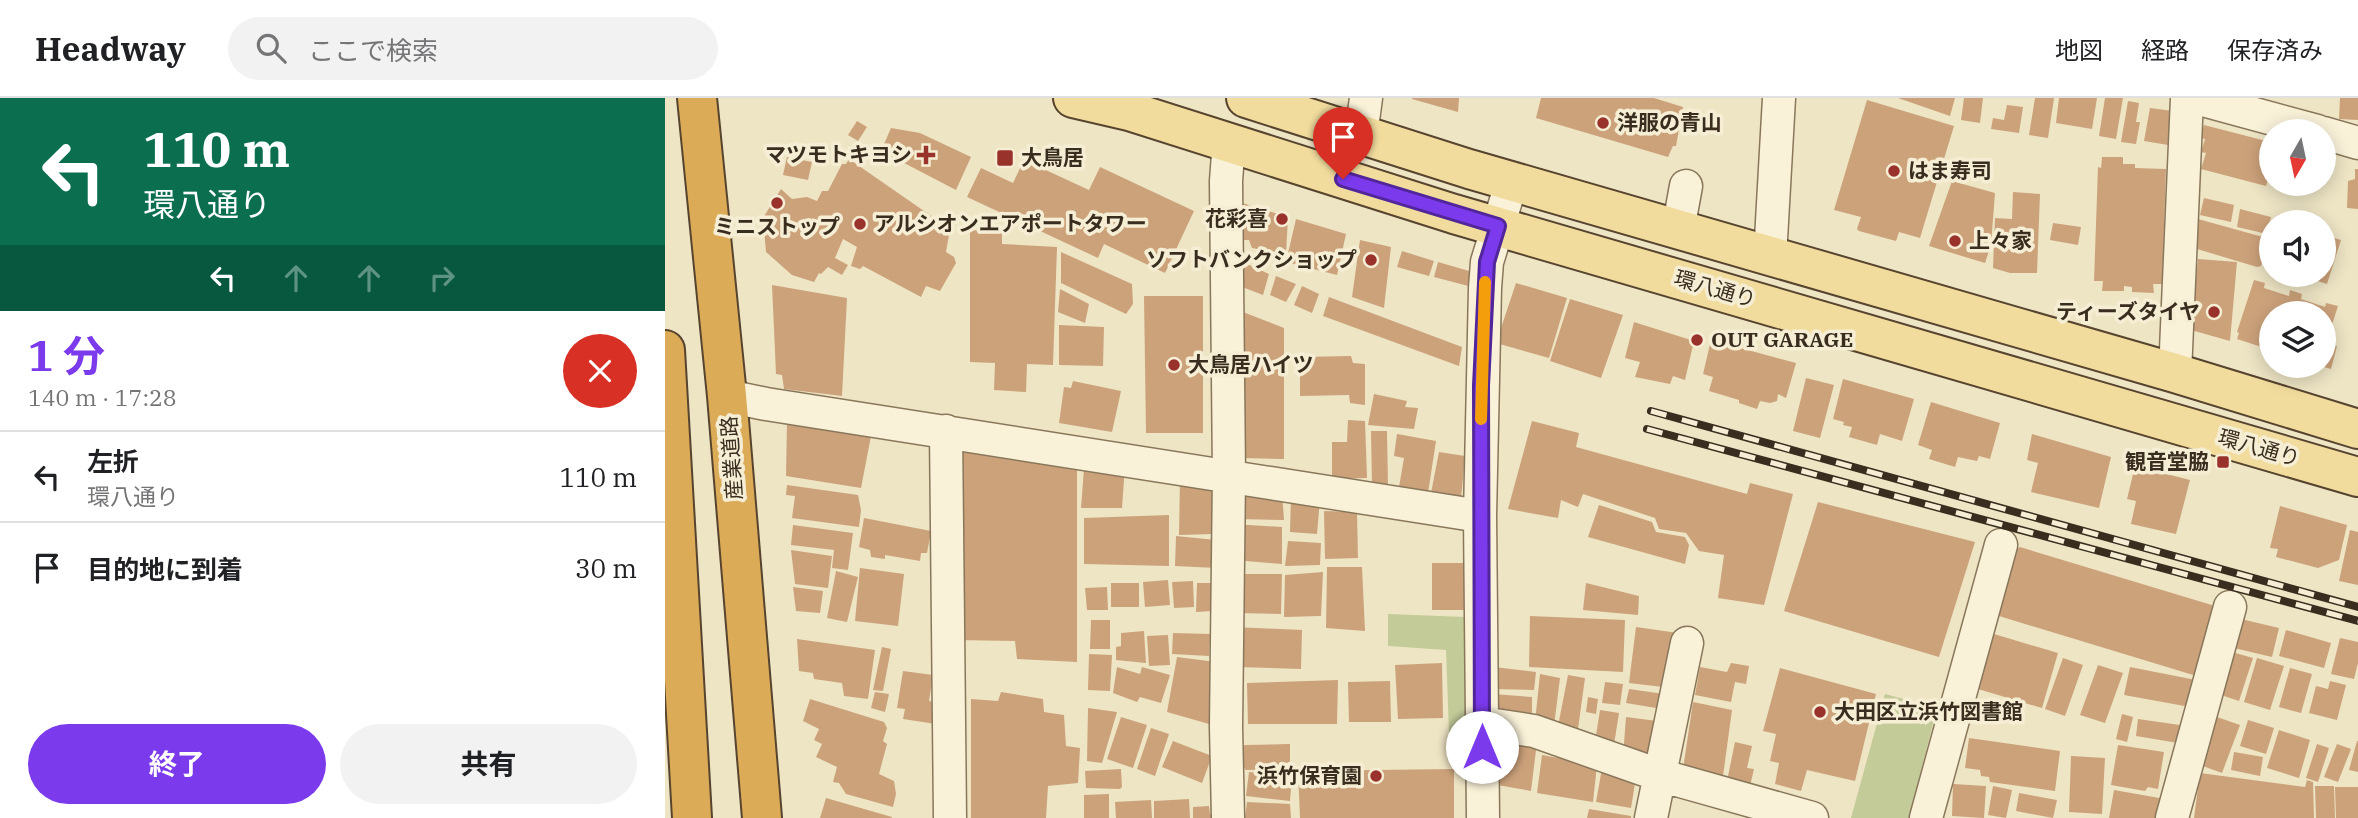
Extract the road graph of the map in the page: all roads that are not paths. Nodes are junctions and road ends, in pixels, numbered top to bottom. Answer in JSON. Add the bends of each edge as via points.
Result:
{"nodes":[{"id":1,"x":697,"y":98,"type":"edge"},
{"id":2,"x":1073,"y":98,"type":"edge"},
{"id":3,"x":1246,"y":98,"type":"edge"},
{"id":4,"x":1779,"y":98,"type":"edge"},
{"id":5,"x":2187,"y":98,"type":"edge"},
{"id":6,"x":2196,"y":98,"type":"edge"},
{"id":7,"x":1364,"y":116,"type":"edge"},
{"id":8,"x":2278,"y":119,"type":"edge"},
{"id":9,"x":2336,"y":137,"type":"edge"},
{"id":10,"x":1229,"y":141,"type":"junction"},
{"id":11,"x":2358,"y":143,"type":"edge"},
{"id":12,"x":1511,"y":181,"type":"junction"},
{"id":13,"x":1686,"y":186,"type":"dead end"},
{"id":14,"x":1498,"y":226,"type":"junction"},
{"id":15,"x":1678,"y":230,"type":"junction"},
{"id":16,"x":1770,"y":257,"type":"junction"},
{"id":17,"x":666,"y":369,"type":"edge"},
{"id":18,"x":2175,"y":373,"type":"junction"},
{"id":19,"x":727,"y":396,"type":"junction"},
{"id":20,"x":2358,"y":429,"type":"edge"},
{"id":21,"x":946,"y":431,"type":"junction"},
{"id":22,"x":1229,"y":475,"type":"junction"},
{"id":23,"x":2358,"y":477,"type":"edge"},
{"id":24,"x":1480,"y":516,"type":"junction"},
{"id":25,"x":2001,"y":545,"type":"dead end"},
{"id":26,"x":2230,"y":607,"type":"dead end"},
{"id":27,"x":1687,"y":643,"type":"dead end"},
{"id":28,"x":1482,"y":723,"type":"junction"},
{"id":29,"x":1659,"y":775,"type":"junction"},
{"id":30,"x":692,"y":818,"type":"edge"},
{"id":31,"x":762,"y":818,"type":"edge"},
{"id":32,"x":950,"y":818,"type":"edge"},
{"id":33,"x":1228,"y":818,"type":"edge"},
{"id":34,"x":1483,"y":818,"type":"edge"},
{"id":35,"x":1651,"y":818,"type":"edge"},
{"id":36,"x":1812,"y":818,"type":"edge"},
{"id":37,"x":1926,"y":818,"type":"edge"},
{"id":38,"x":2172,"y":818,"type":"edge"}],
"edges":[{"from":1,"to":19,"type":"highway","name":"産業道路"},
{"from":2,"to":10,"type":"main road","name":"環八通り"},
{"from":3,"to":7,"type":"main road"},
{"from":4,"to":16,"type":"street","via":[[1782,171]]},
{"from":5,"to":18,"type":"street"},
{"from":6,"to":8,"type":"street"},
{"from":7,"to":12,"type":"main road"},
{"from":9,"to":11,"type":"street"},
{"from":10,"to":14,"type":"main road","name":"環八通り"},
{"from":10,"to":22,"type":"street"},
{"from":12,"to":14,"type":"street"},
{"from":12,"to":15,"type":"main road"},
{"from":13,"to":15,"type":"street"},
{"from":14,"to":23,"type":"main road","name":"環八通り"},
{"from":14,"to":24,"type":"street","via":[[1485,288]]},
{"from":15,"to":16,"type":"main road"},
{"from":16,"to":18,"type":"main road"},
{"from":17,"to":30,"type":"highway"},
{"from":18,"to":20,"type":"main road"},
{"from":19,"to":21,"type":"street"},
{"from":19,"to":31,"type":"highway","name":"産業道路"},
{"from":21,"to":22,"type":"street"},
{"from":21,"to":32,"type":"street"},
{"from":22,"to":24,"type":"street"},
{"from":22,"to":33,"type":"street"},
{"from":24,"to":28,"type":"street"},
{"from":25,"to":37,"type":"street"},
{"from":26,"to":38,"type":"street"},
{"from":27,"to":29,"type":"street"},
{"from":28,"to":29,"type":"street","via":[[1534,732]]},
{"from":28,"to":34,"type":"street"},
{"from":29,"to":35,"type":"street"},
{"from":29,"to":36,"type":"street"}]}
